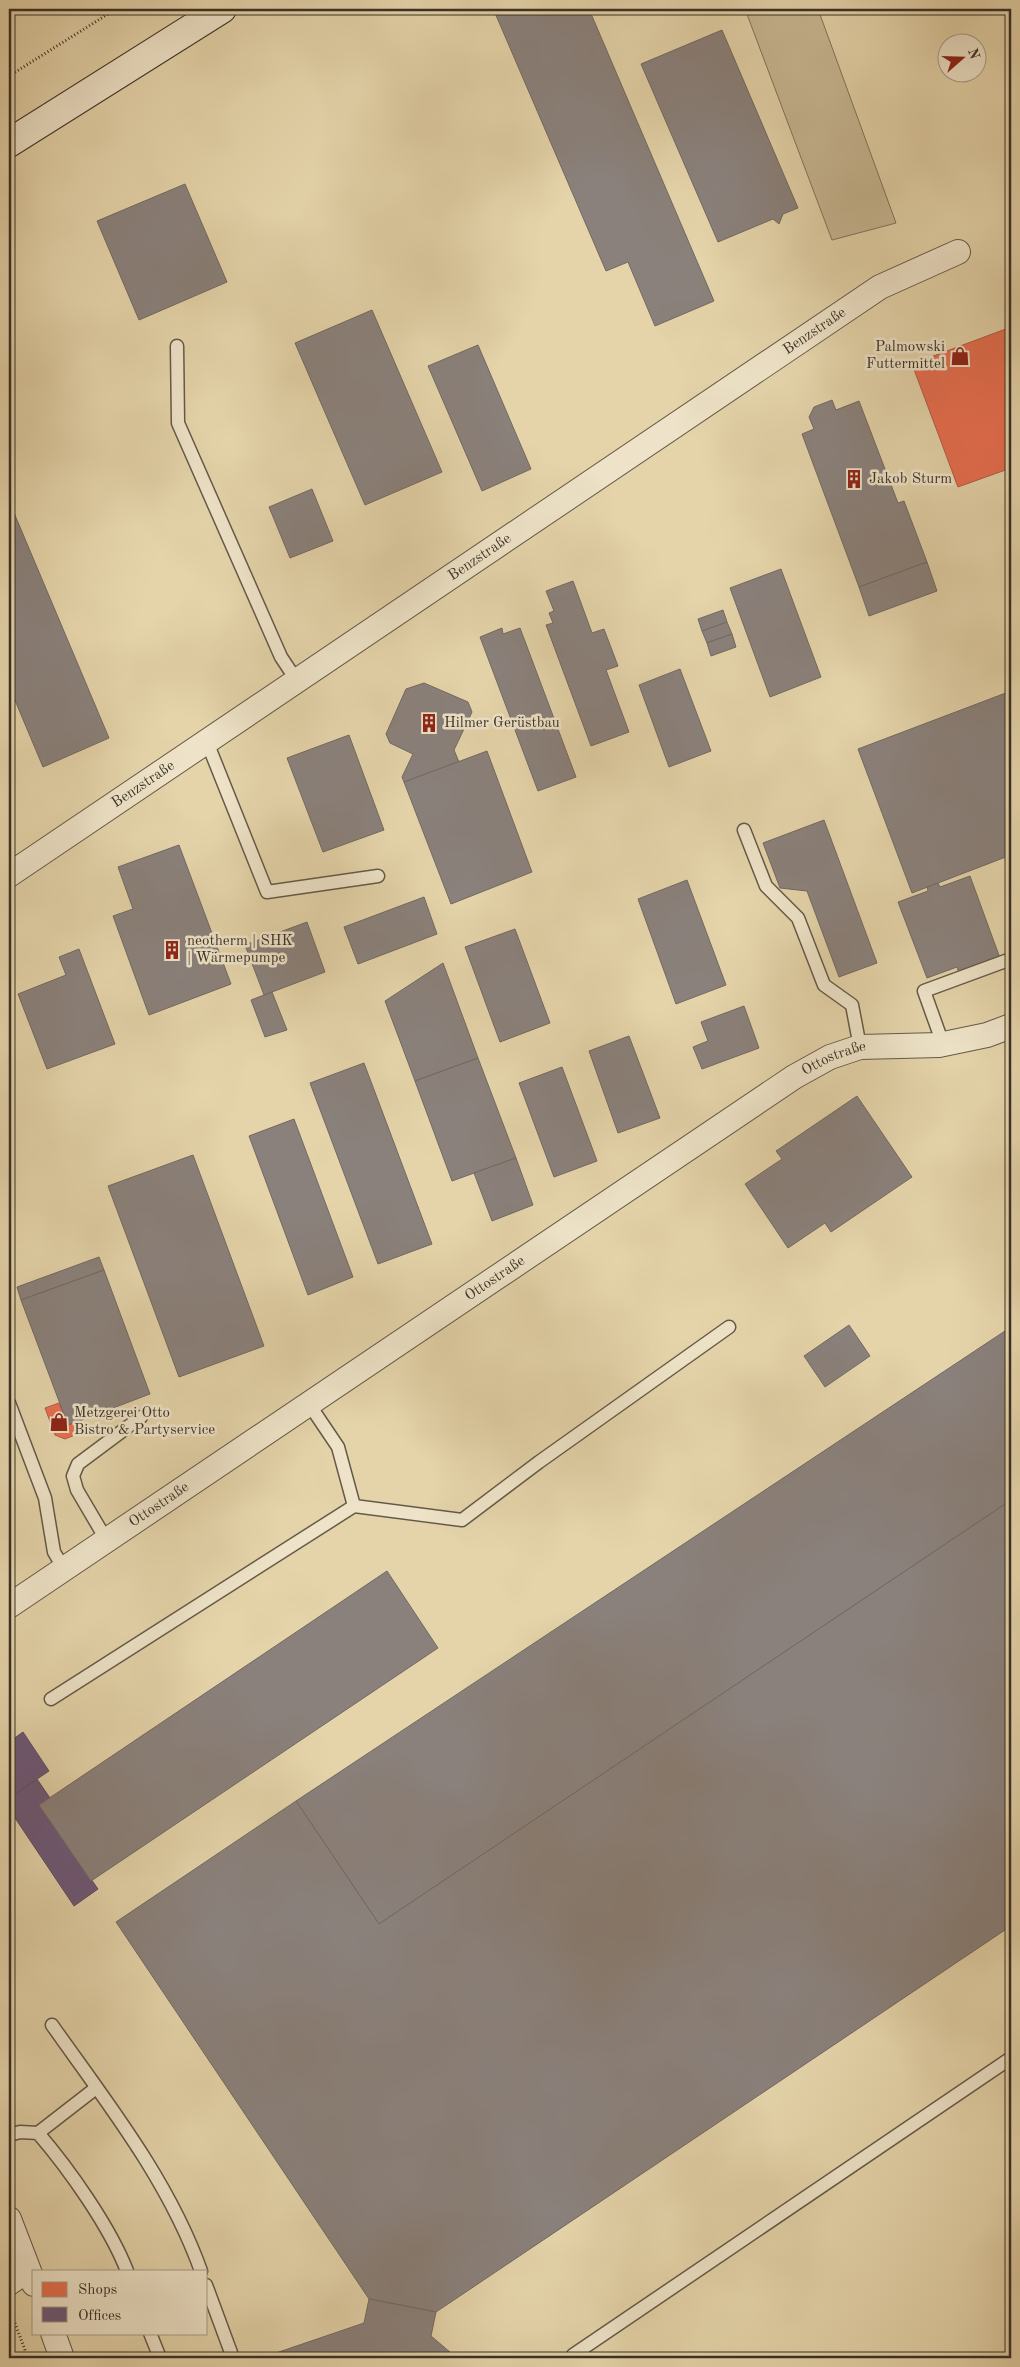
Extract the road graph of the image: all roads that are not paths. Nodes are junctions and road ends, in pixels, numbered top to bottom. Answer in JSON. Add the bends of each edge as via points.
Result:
{"nodes":[{"id":1,"x":222,"y":9,"type":"edge"},
{"id":2,"x":9,"y":143,"type":"edge"},
{"id":3,"x":958,"y":252,"type":"dead end"},
{"id":4,"x":178,"y":346,"type":"dead end"},
{"id":5,"x":297,"y":681,"type":"junction"},
{"id":6,"x":207,"y":742,"type":"junction"},
{"id":7,"x":744,"y":830,"type":"dead end"},
{"id":8,"x":9,"y":876,"type":"edge"},
{"id":9,"x":378,"y":876,"type":"dead end"},
{"id":10,"x":1011,"y":959,"type":"edge"},
{"id":11,"x":1011,"y":1026,"type":"edge"},
{"id":12,"x":943,"y":1044,"type":"junction"},
{"id":13,"x":860,"y":1047,"type":"junction"},
{"id":14,"x":730,"y":1327,"type":"dead end"},
{"id":15,"x":9,"y":1403,"type":"edge"},
{"id":16,"x":309,"y":1404,"type":"junction"},
{"id":17,"x":141,"y":1417,"type":"dead end"},
{"id":18,"x":354,"y":1506,"type":"junction"},
{"id":19,"x":107,"y":1541,"type":"junction"},
{"id":20,"x":64,"y":1569,"type":"junction"},
{"id":21,"x":9,"y":1606,"type":"edge"},
{"id":22,"x":51,"y":1699,"type":"dead end"},
{"id":23,"x":52,"y":2025,"type":"dead end"},
{"id":24,"x":1011,"y":2058,"type":"edge"},
{"id":25,"x":96,"y":2088,"type":"junction"},
{"id":26,"x":38,"y":2133,"type":"junction"},
{"id":27,"x":9,"y":2135,"type":"edge"},
{"id":28,"x":9,"y":2219,"type":"edge"},
{"id":29,"x":127,"y":2270,"type":"edge"},
{"id":30,"x":201,"y":2270,"type":"edge"},
{"id":31,"x":31,"y":2277,"type":"edge"},
{"id":32,"x":9,"y":2283,"type":"edge"},
{"id":33,"x":208,"y":2290,"type":"edge"},
{"id":34,"x":53,"y":2334,"type":"edge"},
{"id":35,"x":150,"y":2334,"type":"edge"},
{"id":36,"x":62,"y":2358,"type":"edge"},
{"id":37,"x":160,"y":2358,"type":"edge"},
{"id":38,"x":233,"y":2358,"type":"edge"},
{"id":39,"x":572,"y":2358,"type":"edge"}],
"edges":[{"from":1,"to":2,"type":"main road"},
{"from":3,"to":5,"type":"street","name":"Benzstraße","via":[[880,287]]},
{"from":4,"to":5,"type":"lane","via":[[178,423],[281,657]]},
{"from":5,"to":6,"type":"street","name":"Benzstraße"},
{"from":6,"to":8,"type":"street","name":"Benzstraße"},
{"from":6,"to":9,"type":"lane","via":[[267,892]]},
{"from":7,"to":13,"type":"lane","via":[[766,886],[798,918],[824,984],[852,1006]]},
{"from":10,"to":12,"type":"lane","via":[[924,992]]},
{"from":11,"to":12,"type":"street","name":"Ottostraße","via":[[987,1035]]},
{"from":12,"to":13,"type":"street","name":"Ottostraße"},
{"from":13,"to":16,"type":"street","name":"Ottostraße","via":[[830,1057],[794,1077]]},
{"from":14,"to":18,"type":"lane","via":[[462,1520]]},
{"from":15,"to":20,"type":"lane","via":[[45,1498],[54,1552]]},
{"from":16,"to":18,"type":"lane","via":[[338,1447]]},
{"from":16,"to":19,"type":"street","name":"Ottostraße"},
{"from":17,"to":19,"type":"lane","via":[[78,1464],[73,1476],[77,1490]]},
{"from":18,"to":22,"type":"lane"},
{"from":19,"to":20,"type":"street","name":"Ottostraße"},
{"from":20,"to":21,"type":"street","name":"Ottostraße"},
{"from":23,"to":25,"type":"lane"},
{"from":24,"to":39,"type":"lane"},
{"from":25,"to":26,"type":"lane"},
{"from":25,"to":30,"type":"lane","via":[[148,2160],[188,2235]]},
{"from":26,"to":27,"type":"lane"},
{"from":26,"to":29,"type":"lane","via":[[56,2154],[118,2246]]},
{"from":28,"to":31,"type":"street"},
{"from":31,"to":32,"type":"street"},
{"from":33,"to":38,"type":"lane"},
{"from":34,"to":36,"type":"street"},
{"from":35,"to":37,"type":"lane"}]}
